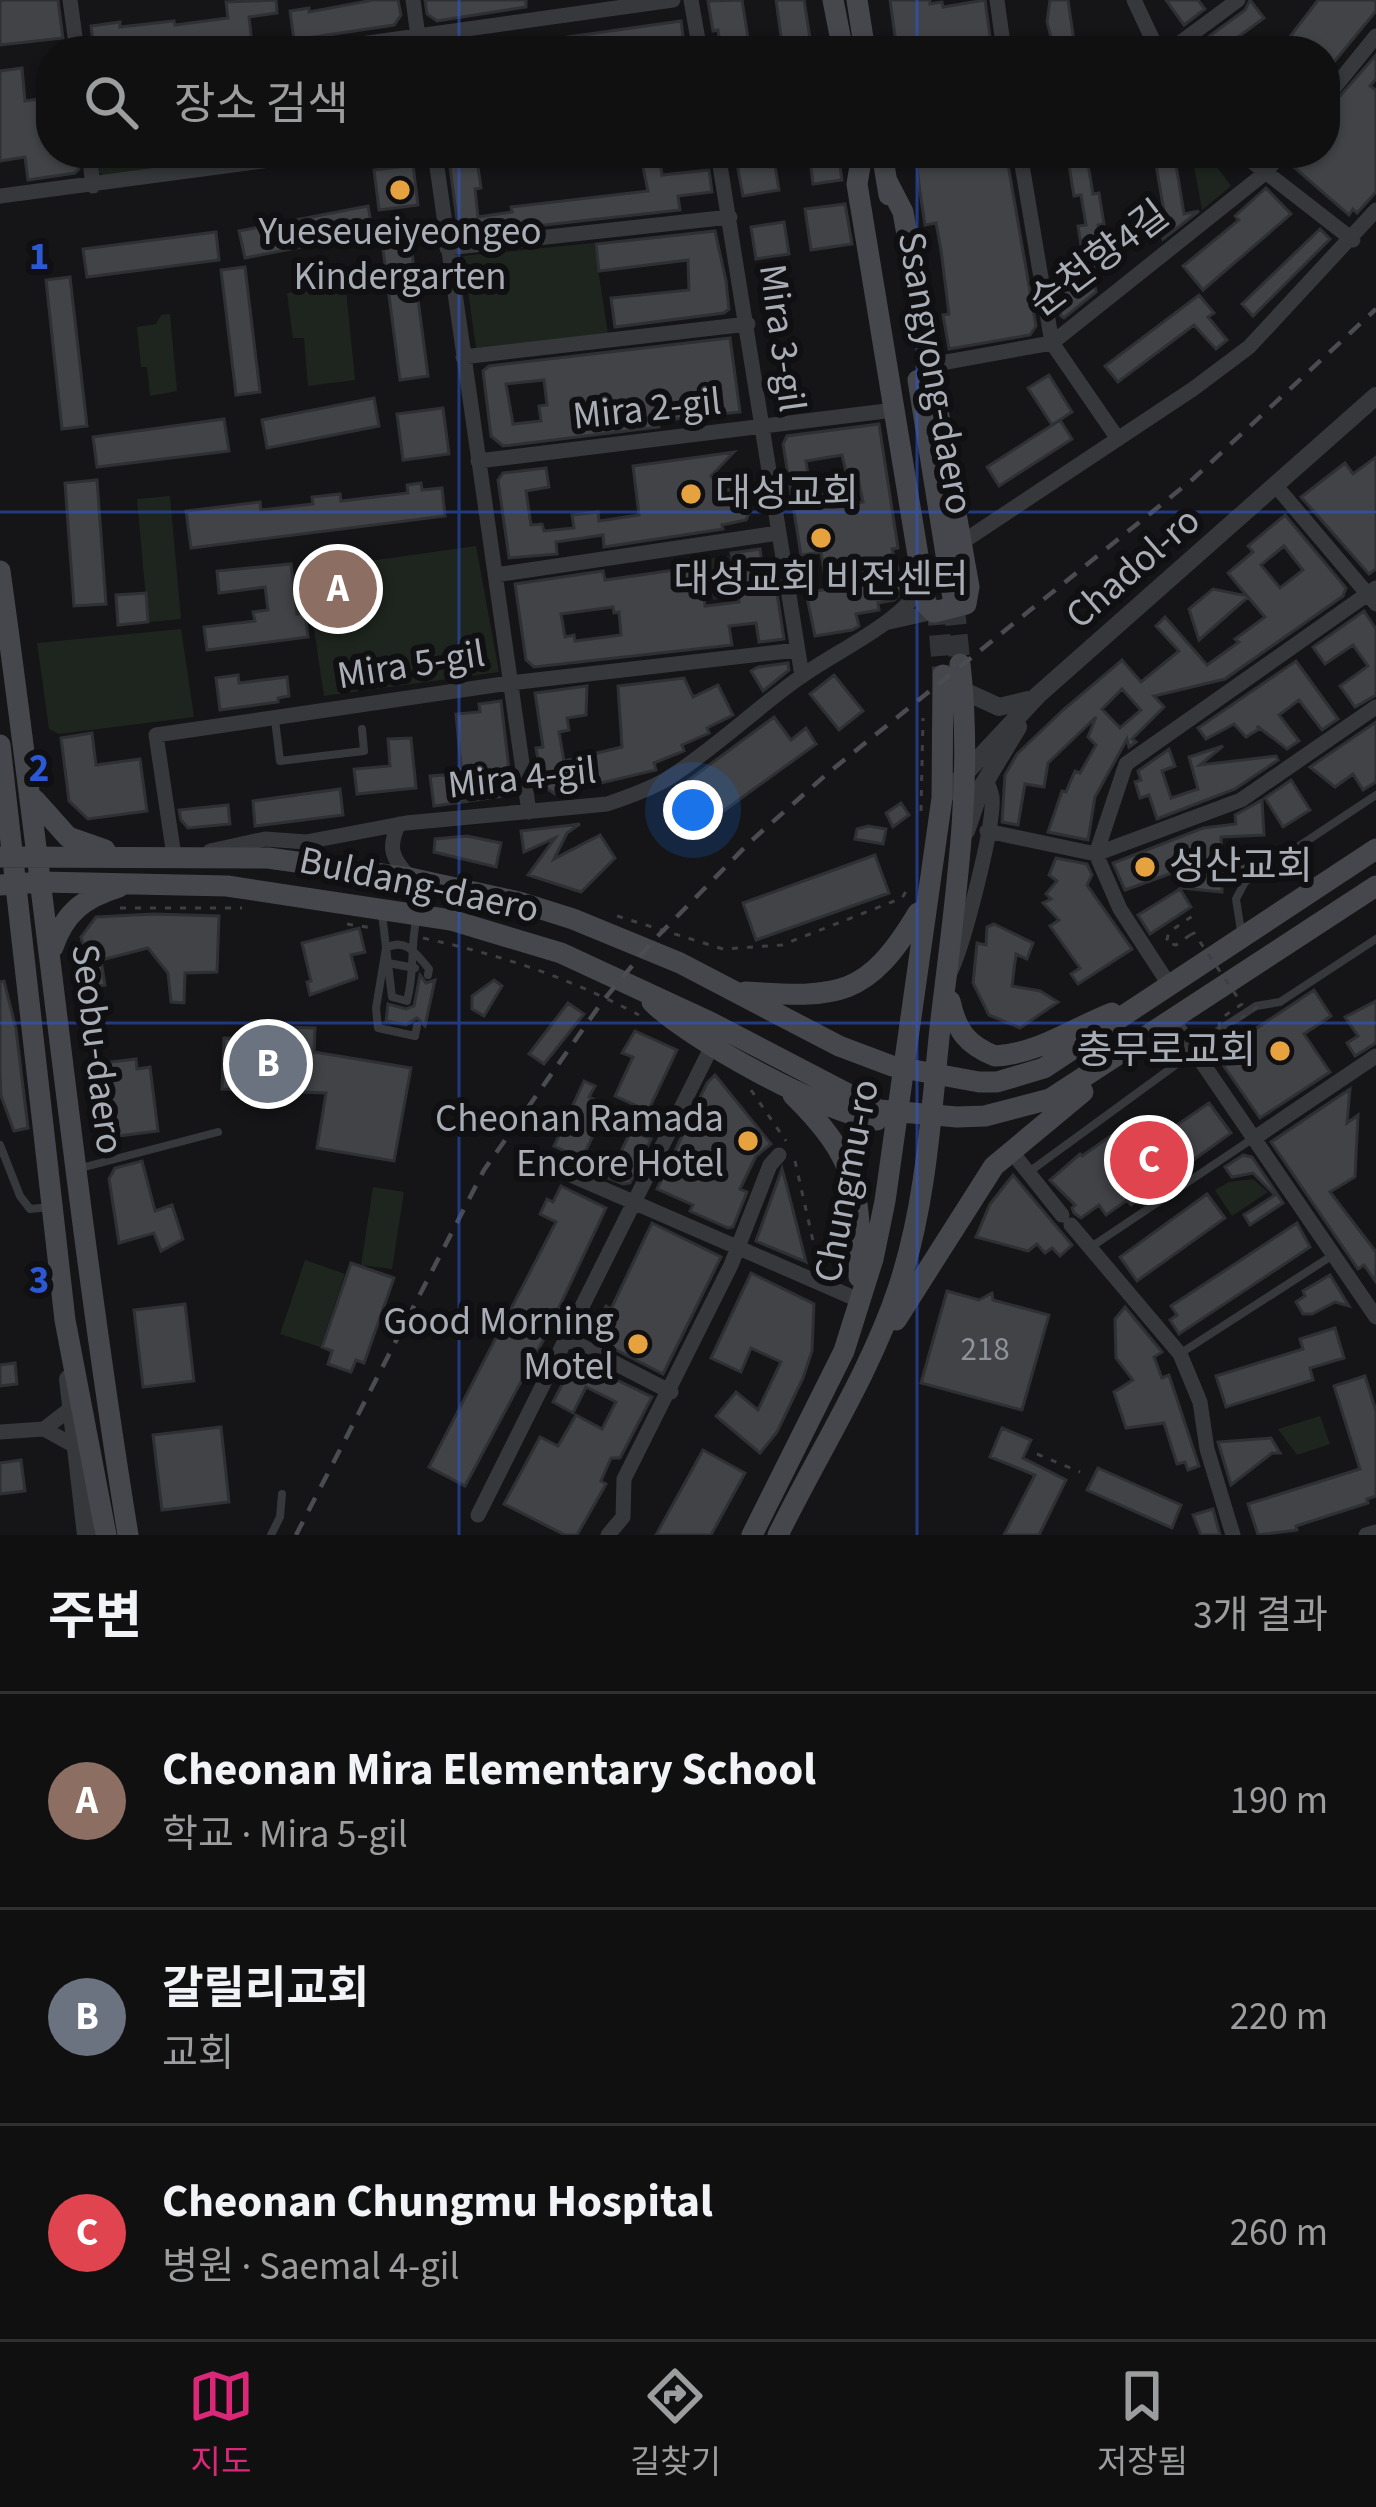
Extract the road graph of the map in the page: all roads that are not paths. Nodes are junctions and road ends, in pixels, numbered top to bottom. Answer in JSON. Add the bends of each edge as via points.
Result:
{"nodes":[{"id":1,"x":70,"y":0,"type":"edge"},
{"id":2,"x":413,"y":0,"type":"edge"},
{"id":3,"x":673,"y":0,"type":"edge"},
{"id":4,"x":691,"y":0,"type":"edge"},
{"id":5,"x":833,"y":0,"type":"edge"},
{"id":6,"x":857,"y":0,"type":"edge"},
{"id":7,"x":997,"y":0,"type":"edge"},
{"id":8,"x":1134,"y":0,"type":"edge"},
{"id":9,"x":1238,"y":0,"type":"edge"},
{"id":10,"x":74,"y":36,"type":"edge"},
{"id":11,"x":418,"y":36,"type":"edge"},
{"id":12,"x":460,"y":36,"type":"edge"},
{"id":13,"x":697,"y":36,"type":"edge"},
{"id":14,"x":840,"y":36,"type":"edge"},
{"id":15,"x":863,"y":36,"type":"edge"},
{"id":16,"x":1002,"y":36,"type":"edge"},
{"id":17,"x":1151,"y":36,"type":"edge"},
{"id":18,"x":1189,"y":36,"type":"edge"},
{"id":19,"x":1376,"y":36,"type":"edge"},
{"id":20,"x":1340,"y":80,"type":"edge"},
{"id":21,"x":91,"y":168,"type":"edge"},
{"id":22,"x":215,"y":168,"type":"edge"},
{"id":23,"x":437,"y":168,"type":"edge"},
{"id":24,"x":721,"y":168,"type":"edge"},
{"id":25,"x":860,"y":168,"type":"edge"},
{"id":26,"x":865,"y":168,"type":"edge"},
{"id":27,"x":885,"y":168,"type":"edge"},
{"id":28,"x":1023,"y":168,"type":"edge"},
{"id":29,"x":1259,"y":168,"type":"edge"},
{"id":30,"x":1269,"y":168,"type":"edge"},
{"id":31,"x":1265,"y":173,"type":"junction"},
{"id":32,"x":887,"y":181,"type":"junction"},
{"id":33,"x":93,"y":185,"type":"junction"},
{"id":34,"x":0,"y":196,"type":"edge"},
{"id":35,"x":1376,"y":210,"type":"edge"},
{"id":36,"x":730,"y":217,"type":"junction"},
{"id":37,"x":1353,"y":239,"type":"junction"},
{"id":38,"x":447,"y":248,"type":"junction"},
{"id":39,"x":748,"y":324,"type":"junction"},
{"id":40,"x":1052,"y":344,"type":"junction"},
{"id":41,"x":463,"y":357,"type":"junction"},
{"id":42,"x":930,"y":365,"type":"junction"},
{"id":43,"x":1376,"y":396,"type":"edge"},
{"id":44,"x":894,"y":410,"type":"junction"},
{"id":45,"x":761,"y":429,"type":"junction"},
{"id":46,"x":1118,"y":440,"type":"junction"},
{"id":47,"x":478,"y":461,"type":"junction"},
{"id":48,"x":1276,"y":486,"type":"junction"},
{"id":49,"x":778,"y":533,"type":"junction"},
{"id":50,"x":961,"y":543,"type":"junction"},
{"id":51,"x":0,"y":571,"type":"edge"},
{"id":52,"x":495,"y":575,"type":"junction"},
{"id":53,"x":923,"y":584,"type":"junction"},
{"id":54,"x":1374,"y":596,"type":"edge"},
{"id":55,"x":942,"y":607,"type":"junction"},
{"id":56,"x":880,"y":624,"type":"junction"},
{"id":57,"x":797,"y":650,"type":"junction"},
{"id":58,"x":802,"y":676,"type":"junction"},
{"id":59,"x":510,"y":682,"type":"junction"},
{"id":60,"x":964,"y":692,"type":"junction"},
{"id":61,"x":1038,"y":695,"type":"junction"},
{"id":62,"x":1376,"y":707,"type":"edge"},
{"id":63,"x":274,"y":720,"type":"junction"},
{"id":64,"x":362,"y":729,"type":"dead end"},
{"id":65,"x":0,"y":745,"type":"edge"},
{"id":66,"x":976,"y":774,"type":"junction"},
{"id":67,"x":31,"y":795,"type":"junction"},
{"id":68,"x":1376,"y":795,"type":"edge"},
{"id":69,"x":942,"y":798,"type":"junction"},
{"id":70,"x":529,"y":812,"type":"junction"},
{"id":71,"x":4,"y":815,"type":"edge"},
{"id":72,"x":400,"y":824,"type":"junction"},
{"id":73,"x":987,"y":831,"type":"junction"},
{"id":74,"x":1376,"y":849,"type":"edge"},
{"id":75,"x":1096,"y":854,"type":"junction"},
{"id":76,"x":40,"y":855,"type":"junction"},
{"id":77,"x":6,"y":856,"type":"edge"},
{"id":78,"x":141,"y":856,"type":"junction"},
{"id":79,"x":183,"y":856,"type":"junction"},
{"id":80,"x":410,"y":878,"type":"junction"},
{"id":81,"x":42,"y":882,"type":"junction"},
{"id":82,"x":132,"y":882,"type":"junction"},
{"id":83,"x":8,"y":884,"type":"edge"},
{"id":84,"x":1376,"y":886,"type":"edge"},
{"id":85,"x":924,"y":903,"type":"junction"},
{"id":86,"x":382,"y":918,"type":"junction"},
{"id":87,"x":0,"y":923,"type":"edge"},
{"id":88,"x":415,"y":924,"type":"junction"},
{"id":89,"x":1242,"y":938,"type":"junction"},
{"id":90,"x":1376,"y":939,"type":"edge"},
{"id":91,"x":411,"y":947,"type":"junction"},
{"id":92,"x":386,"y":948,"type":"junction"},
{"id":93,"x":49,"y":959,"type":"junction"},
{"id":94,"x":24,"y":962,"type":"junction"},
{"id":95,"x":388,"y":963,"type":"junction"},
{"id":96,"x":415,"y":968,"type":"junction"},
{"id":97,"x":428,"y":975,"type":"dead end"},
{"id":98,"x":389,"y":979,"type":"junction"},
{"id":99,"x":946,"y":981,"type":"junction"},
{"id":100,"x":412,"y":984,"type":"junction"},
{"id":101,"x":639,"y":988,"type":"junction"},
{"id":102,"x":734,"y":991,"type":"junction"},
{"id":103,"x":1161,"y":992,"type":"junction"},
{"id":104,"x":1173,"y":1020,"type":"junction"},
{"id":105,"x":418,"y":1026,"type":"dead end"},
{"id":106,"x":1146,"y":1039,"type":"junction"},
{"id":107,"x":713,"y":1044,"type":"junction"},
{"id":108,"x":1194,"y":1050,"type":"junction"},
{"id":109,"x":1376,"y":1056,"type":"edge"},
{"id":110,"x":1043,"y":1068,"type":"junction"},
{"id":111,"x":904,"y":1069,"type":"junction"},
{"id":112,"x":935,"y":1076,"type":"junction"},
{"id":113,"x":782,"y":1084,"type":"junction"},
{"id":114,"x":1050,"y":1099,"type":"junction"},
{"id":115,"x":898,"y":1112,"type":"junction"},
{"id":116,"x":930,"y":1117,"type":"junction"},
{"id":117,"x":218,"y":1132,"type":"dead end"},
{"id":118,"x":1256,"y":1136,"type":"junction"},
{"id":119,"x":0,"y":1145,"type":"edge"},
{"id":120,"x":1011,"y":1151,"type":"junction"},
{"id":121,"x":778,"y":1155,"type":"dead end"},
{"id":122,"x":548,"y":1165,"type":"dead end"},
{"id":123,"x":76,"y":1169,"type":"junction"},
{"id":124,"x":1028,"y":1173,"type":"junction"},
{"id":125,"x":635,"y":1202,"type":"junction"},
{"id":126,"x":52,"y":1208,"type":"junction"},
{"id":127,"x":736,"y":1246,"type":"junction"},
{"id":128,"x":1091,"y":1247,"type":"junction"},
{"id":129,"x":1333,"y":1255,"type":"junction"},
{"id":130,"x":861,"y":1301,"type":"junction"},
{"id":131,"x":1376,"y":1317,"type":"edge"},
{"id":132,"x":65,"y":1321,"type":"junction"},
{"id":133,"x":96,"y":1330,"type":"junction"},
{"id":134,"x":566,"y":1339,"type":"junction"},
{"id":135,"x":1180,"y":1354,"type":"junction"},
{"id":136,"x":864,"y":1372,"type":"junction"},
{"id":137,"x":671,"y":1391,"type":"junction"},
{"id":138,"x":70,"y":1409,"type":"junction"},
{"id":139,"x":44,"y":1429,"type":"junction"},
{"id":140,"x":0,"y":1432,"type":"edge"},
{"id":141,"x":73,"y":1445,"type":"junction"},
{"id":142,"x":282,"y":1494,"type":"dead end"},
{"id":143,"x":478,"y":1515,"type":"dead end"},
{"id":144,"x":1376,"y":1532,"type":"edge"},
{"id":145,"x":86,"y":1535,"type":"edge"},
{"id":146,"x":106,"y":1535,"type":"edge"},
{"id":147,"x":128,"y":1535,"type":"edge"},
{"id":148,"x":139,"y":1535,"type":"edge"},
{"id":149,"x":271,"y":1535,"type":"edge"},
{"id":150,"x":608,"y":1535,"type":"edge"},
{"id":151,"x":752,"y":1535,"type":"edge"},
{"id":152,"x":778,"y":1535,"type":"edge"},
{"id":153,"x":1233,"y":1535,"type":"edge"},
{"id":154,"x":1366,"y":1535,"type":"edge"}],
"edges":[{"from":1,"to":10,"type":"street"},
{"from":2,"to":11,"type":"street"},
{"from":3,"to":12,"type":"street"},
{"from":4,"to":13,"type":"street"},
{"from":5,"to":14,"type":"main road"},
{"from":6,"to":15,"type":"main road"},
{"from":7,"to":16,"type":"street"},
{"from":8,"to":17,"type":"street"},
{"from":9,"to":18,"type":"street"},
{"from":19,"to":20,"type":"street"},
{"from":21,"to":33,"type":"street"},
{"from":22,"to":33,"type":"street"},
{"from":23,"to":38,"type":"street"},
{"from":24,"to":36,"type":"street","name":"Mira 3-gil"},
{"from":25,"to":44,"type":"main road"},
{"from":26,"to":55,"type":"main road","name":"Ssangyong-daero"},
{"from":27,"to":32,"type":"main road","name":"Ssangyong-daero"},
{"from":28,"to":40,"type":"street"},
{"from":29,"to":31,"type":"street"},
{"from":30,"to":31,"type":"street","name":"순천향4길"},
{"from":31,"to":37,"type":"street"},
{"from":31,"to":40,"type":"street","name":"순천향4길"},
{"from":32,"to":42,"type":"main road","via":[[903,212]]},
{"from":32,"to":55,"type":"main road","name":"Ssangyong-daero"},
{"from":33,"to":34,"type":"street"},
{"from":35,"to":37,"type":"street"},
{"from":36,"to":38,"type":"street"},
{"from":36,"to":39,"type":"street","name":"Mira 3-gil"},
{"from":37,"to":46,"type":"street","via":[[1249,347]]},
{"from":38,"to":41,"type":"street"},
{"from":39,"to":41,"type":"street","name":"Mira 2-gil"},
{"from":39,"to":45,"type":"street","name":"Mira 3-gil"},
{"from":40,"to":42,"type":"street","name":"순천향4길"},
{"from":40,"to":46,"type":"street"},
{"from":41,"to":47,"type":"street"},
{"from":42,"to":50,"type":"main road"},
{"from":43,"to":48,"type":"street","name":"Chadol-ro"},
{"from":44,"to":45,"type":"street","name":"Mira 2-gil"},
{"from":44,"to":53,"type":"main road"},
{"from":45,"to":47,"type":"street","name":"Mira 2-gil"},
{"from":45,"to":49,"type":"street","name":"Mira 3-gil"},
{"from":46,"to":50,"type":"street"},
{"from":47,"to":52,"type":"street"},
{"from":48,"to":54,"type":"street"},
{"from":48,"to":61,"type":"street","name":"Chadol-ro"},
{"from":49,"to":52,"type":"street"},
{"from":49,"to":57,"type":"street","name":"Mira 3-gil"},
{"from":50,"to":55,"type":"main road","via":[[970,596],[960,609]]},
{"from":51,"to":67,"type":"main road","name":"Seobu-daero"},
{"from":52,"to":59,"type":"street"},
{"from":53,"to":55,"type":"main road","via":[[926,604]]},
{"from":53,"to":56,"type":"street"},
{"from":54,"to":75,"type":"street","via":[[1126,764]]},
{"from":55,"to":56,"type":"street"},
{"from":56,"to":58,"type":"street","name":"Mira 4-gil"},
{"from":57,"to":58,"type":"street","name":"Mira 3-gil"},
{"from":57,"to":59,"type":"street","name":"Mira 5-gil"},
{"from":58,"to":70,"type":"street","name":"Mira 4-gil","via":[[652,787],[607,804]]},
{"from":59,"to":63,"type":"street","name":"Mira 5-gil"},
{"from":59,"to":70,"type":"street"},
{"from":60,"to":61,"type":"street","via":[[999,707]]},
{"from":60,"to":66,"type":"main road"},
{"from":60,"to":69,"type":"main road","via":[[952,669]]},
{"from":61,"to":66,"type":"street","name":"Chadol-ro"},
{"from":62,"to":75,"type":"street","via":[[1241,800]]},
{"from":63,"to":64,"type":"lane","via":[[280,761],[364,751]]},
{"from":63,"to":79,"type":"street","name":"Mira 5-gil","via":[[156,736]]},
{"from":65,"to":71,"type":"main road","name":"Seobu-daero"},
{"from":66,"to":69,"type":"street","name":"Chadol-ro"},
{"from":66,"to":73,"type":"street","via":[[992,798]]},
{"from":66,"to":99,"type":"main road"},
{"from":67,"to":76,"type":"main road","name":"Seobu-daero"},
{"from":67,"to":78,"type":"main road","via":[[68,837]]},
{"from":68,"to":89,"type":"lane","via":[[1245,882],[1236,899]]},
{"from":69,"to":85,"type":"main road"},
{"from":70,"to":72,"type":"street","name":"Mira 4-gil"},
{"from":71,"to":77,"type":"main road","name":"Seobu-daero"},
{"from":72,"to":79,"type":"street","name":"Mira 4-gil"},
{"from":72,"to":80,"type":"street","via":[[392,855]]},
{"from":73,"to":75,"type":"street"},
{"from":73,"to":99,"type":"street","via":[[961,952]]},
{"from":74,"to":89,"type":"main road","name":"Chungmu-ro"},
{"from":75,"to":103,"type":"street"},
{"from":76,"to":77,"type":"main road","name":"Buldang-daero"},
{"from":76,"to":78,"type":"main road","name":"Buldang-daero"},
{"from":76,"to":81,"type":"main road","name":"Seobu-daero"},
{"from":77,"to":83,"type":"main road","name":"Seobu-daero"},
{"from":78,"to":79,"type":"main road","name":"Buldang-daero"},
{"from":79,"to":80,"type":"main road","name":"Buldang-daero","via":[[268,858]]},
{"from":80,"to":102,"type":"main road","name":"Buldang-daero","via":[[573,919]]},
{"from":81,"to":82,"type":"main road","name":"Buldang-daero"},
{"from":81,"to":83,"type":"main road","name":"Buldang-daero"},
{"from":81,"to":93,"type":"main road","name":"Seobu-daero"},
{"from":82,"to":86,"type":"main road","name":"Buldang-daero","via":[[227,886]]},
{"from":82,"to":93,"type":"main road","via":[[78,904],[60,925]]},
{"from":83,"to":94,"type":"main road","name":"Seobu-daero"},
{"from":84,"to":104,"type":"main road","name":"Chungmu-ro"},
{"from":85,"to":102,"type":"main road","via":[[869,978],[827,994]]},
{"from":85,"to":111,"type":"main road"},
{"from":86,"to":88,"type":"main road","name":"Buldang-daero"},
{"from":86,"to":92,"type":"lane"},
{"from":87,"to":94,"type":"main road"},
{"from":88,"to":91,"type":"lane"},
{"from":88,"to":101,"type":"main road","name":"Buldang-daero","via":[[561,953]]},
{"from":89,"to":103,"type":"main road","name":"Chungmu-ro"},
{"from":90,"to":108,"type":"lane"},
{"from":91,"to":92,"type":"lane"},
{"from":91,"to":96,"type":"lane"},
{"from":91,"to":97,"type":"lane"},
{"from":92,"to":95,"type":"lane"},
{"from":92,"to":105,"type":"lane","via":[[378,1028],[415,1036]]},
{"from":93,"to":123,"type":"main road","name":"Seobu-daero"},
{"from":94,"to":126,"type":"main road","name":"Seobu-daero"},
{"from":95,"to":96,"type":"lane"},
{"from":95,"to":98,"type":"lane"},
{"from":96,"to":100,"type":"lane"},
{"from":98,"to":100,"type":"lane"},
{"from":98,"to":100,"type":"lane","via":[[392,998],[407,1001]]},
{"from":99,"to":103,"type":"main road","via":[[955,1023],[995,1056],[1040,1047]]},
{"from":99,"to":112,"type":"main road"},
{"from":101,"to":107,"type":"main road","via":[[670,1019]]},
{"from":101,"to":115,"type":"main road","name":"Buldang-daero","via":[[856,1100]]},
{"from":102,"to":111,"type":"main road","name":"Buldang-daero","via":[[839,1046]]},
{"from":103,"to":110,"type":"main road","name":"Chungmu-ro"},
{"from":104,"to":106,"type":"main road","name":"Chungmu-ro"},
{"from":104,"to":108,"type":"street"},
{"from":106,"to":114,"type":"main road","name":"Chungmu-ro"},
{"from":106,"to":120,"type":"main road"},
{"from":107,"to":113,"type":"main road"},
{"from":107,"to":125,"type":"street"},
{"from":108,"to":118,"type":"street"},
{"from":108,"to":124,"type":"lane"},
{"from":109,"to":118,"type":"street"},
{"from":110,"to":112,"type":"main road","name":"Chungmu-ro","via":[[997,1082]]},
{"from":110,"to":114,"type":"main road","via":[[1006,1097]]},
{"from":111,"to":112,"type":"main road","name":"Chungmu-ro"},
{"from":111,"to":115,"type":"main road","name":"Chungmu-ro"},
{"from":112,"to":116,"type":"main road"},
{"from":113,"to":115,"type":"main road","via":[[872,1120]]},
{"from":113,"to":130,"type":"main road","via":[[830,1131],[852,1178],[860,1204]]},
{"from":114,"to":116,"type":"main road","name":"Chungmu-ro","via":[[985,1117]]},
{"from":115,"to":116,"type":"main road","name":"Buldang-daero"},
{"from":115,"to":130,"type":"main road","name":"Chungmu-ro"},
{"from":116,"to":136,"type":"main road","name":"Chungmu-ro","via":[[898,1288]]},
{"from":117,"to":123,"type":"lane"},
{"from":118,"to":128,"type":"lane"},
{"from":118,"to":129,"type":"street"},
{"from":119,"to":126,"type":"lane","via":[[30,1209]]},
{"from":120,"to":124,"type":"street"},
{"from":120,"to":136,"type":"main road","via":[[970,1197]]},
{"from":121,"to":127,"type":"street"},
{"from":122,"to":125,"type":"street"},
{"from":123,"to":133,"type":"main road","name":"Seobu-daero"},
{"from":124,"to":128,"type":"street"},
{"from":125,"to":127,"type":"street"},
{"from":125,"to":134,"type":"street"},
{"from":126,"to":132,"type":"main road","name":"Seobu-daero"},
{"from":127,"to":130,"type":"street"},
{"from":127,"to":137,"type":"street"},
{"from":128,"to":135,"type":"street"},
{"from":129,"to":131,"type":"street"},
{"from":129,"to":135,"type":"lane"},
{"from":130,"to":151,"type":"main road","name":"Chungmu-ro"},
{"from":132,"to":138,"type":"street"},
{"from":132,"to":146,"type":"main road","name":"Seobu-daero"},
{"from":133,"to":147,"type":"main road","name":"Seobu-daero"},
{"from":133,"to":148,"type":"street"},
{"from":134,"to":137,"type":"street"},
{"from":134,"to":143,"type":"street"},
{"from":135,"to":153,"type":"street"},
{"from":136,"to":152,"type":"main road","name":"Chungmu-ro"},
{"from":137,"to":150,"type":"street","via":[[624,1480],[623,1517]]},
{"from":138,"to":139,"type":"street"},
{"from":138,"to":141,"type":"street"},
{"from":139,"to":140,"type":"street"},
{"from":139,"to":141,"type":"street"},
{"from":141,"to":145,"type":"street"},
{"from":142,"to":149,"type":"lane"},
{"from":144,"to":154,"type":"street"}]}
